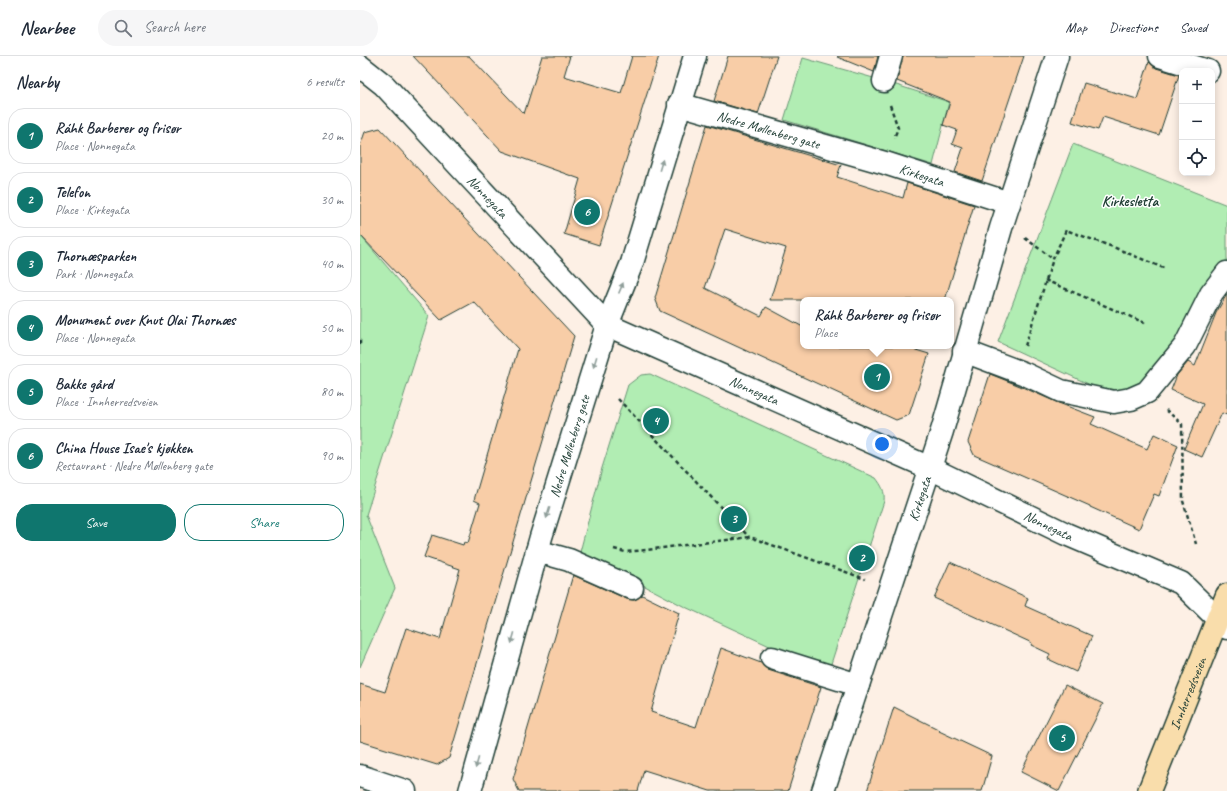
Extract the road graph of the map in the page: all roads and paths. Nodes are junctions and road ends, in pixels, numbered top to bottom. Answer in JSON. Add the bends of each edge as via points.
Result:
{"nodes":[{"id":1,"x":695,"y":56,"type":"edge"},
{"id":2,"x":891,"y":56,"type":"edge"},
{"id":3,"x":1057,"y":56,"type":"edge"},
{"id":4,"x":1160,"y":56,"type":"edge"},
{"id":5,"x":360,"y":66,"type":"edge"},
{"id":6,"x":1198,"y":68,"type":"edge"},
{"id":7,"x":884,"y":81,"type":"joint"},
{"id":8,"x":680,"y":104,"type":"junction"},
{"id":9,"x":857,"y":155,"type":"joint"},
{"id":10,"x":886,"y":164,"type":"junction"},
{"id":11,"x":1009,"y":203,"type":"junction"},
{"id":12,"x":1001,"y":228,"type":"junction"},
{"id":13,"x":1053,"y":259,"type":"junction"},
{"id":14,"x":1166,"y":270,"type":"dead end"},
{"id":15,"x":1227,"y":273,"type":"edge"},
{"id":16,"x":1045,"y":280,"type":"junction"},
{"id":17,"x":1145,"y":323,"type":"dead end"},
{"id":18,"x":606,"y":325,"type":"junction"},
{"id":19,"x":360,"y":340,"type":"edge"},
{"id":20,"x":360,"y":347,"type":"edge"},
{"id":21,"x":964,"y":351,"type":"junction"},
{"id":22,"x":1025,"y":374,"type":"junction"},
{"id":23,"x":1147,"y":392,"type":"junction"},
{"id":24,"x":618,"y":399,"type":"dead end"},
{"id":25,"x":930,"y":468,"type":"junction"},
{"id":26,"x":750,"y":537,"type":"junction"},
{"id":27,"x":1196,"y":544,"type":"dead end"},
{"id":28,"x":611,"y":548,"type":"dead end"},
{"id":29,"x":537,"y":552,"type":"junction"},
{"id":30,"x":865,"y":579,"type":"dead end"},
{"id":31,"x":632,"y":588,"type":"dead end"},
{"id":32,"x":1227,"y":595,"type":"edge"},
{"id":33,"x":1222,"y":623,"type":"edge"},
{"id":34,"x":772,"y":658,"type":"dead end"},
{"id":35,"x":858,"y":685,"type":"junction"},
{"id":36,"x":360,"y":776,"type":"edge"},
{"id":37,"x":405,"y":791,"type":"edge"},
{"id":38,"x":470,"y":791,"type":"edge"},
{"id":39,"x":824,"y":791,"type":"edge"},
{"id":40,"x":1149,"y":791,"type":"edge"}],
"edges":[{"from":1,"to":8,"type":"street","name":"Nedre Møllenberg gate"},
{"from":2,"to":7,"type":"street"},
{"from":3,"to":11,"type":"street","name":"Kirkegata"},
{"from":4,"to":6,"type":"street"},
{"from":5,"to":18,"type":"street","name":"Nonnegata","via":[[384,85]]},
{"from":7,"to":10,"type":"path","via":[[898,128]]},
{"from":8,"to":9,"type":"street","name":"Nedre Møllenberg gate"},
{"from":18,"to":8,"type":"street","name":"Nedre Møllenberg gate","one_way":true,"via":[[632,262]]},
{"from":9,"to":10,"type":"street","name":"Kirkegata"},
{"from":10,"to":11,"type":"street","name":"Kirkegata"},
{"from":11,"to":12,"type":"street","name":"Kirkegata"},
{"from":12,"to":13,"type":"path","via":[[1028,239]]},
{"from":12,"to":21,"type":"street","name":"Kirkegata"},
{"from":13,"to":14,"type":"path","via":[[1066,230]]},
{"from":13,"to":16,"type":"path"},
{"from":15,"to":23,"type":"street","via":[[1211,294],[1185,346]]},
{"from":16,"to":17,"type":"path"},
{"from":16,"to":22,"type":"path","via":[[1024,349]]},
{"from":18,"to":25,"type":"street","name":"Nonnegata"},
{"from":18,"to":29,"type":"street","name":"Nedre Møllenberg gate","one_way":true},
{"from":19,"to":20,"type":"path"},
{"from":21,"to":22,"type":"street"},
{"from":21,"to":25,"type":"street","name":"Kirkegata"},
{"from":22,"to":23,"type":"street","via":[[1061,391],[1114,402],[1131,399]]},
{"from":23,"to":27,"type":"path","via":[[1182,424],[1183,501]]},
{"from":24,"to":26,"type":"path"},
{"from":25,"to":33,"type":"street","name":"Nonnegata","via":[[1066,534],[1181,583]]},
{"from":25,"to":35,"type":"street","name":"Kirkegata"},
{"from":26,"to":28,"type":"path","via":[[625,552]]},
{"from":26,"to":30,"type":"path"},
{"from":29,"to":31,"type":"street","via":[[570,560]]},
{"from":29,"to":38,"type":"street","name":"Nedre Møllenberg gate","one_way":true},
{"from":32,"to":33,"type":"main road","name":"Innherredsveien"},
{"from":33,"to":40,"type":"main road","name":"Innherredsveien"},
{"from":34,"to":35,"type":"street"},
{"from":35,"to":39,"type":"street","name":"Kirkegata"},
{"from":36,"to":37,"type":"street"}]}
